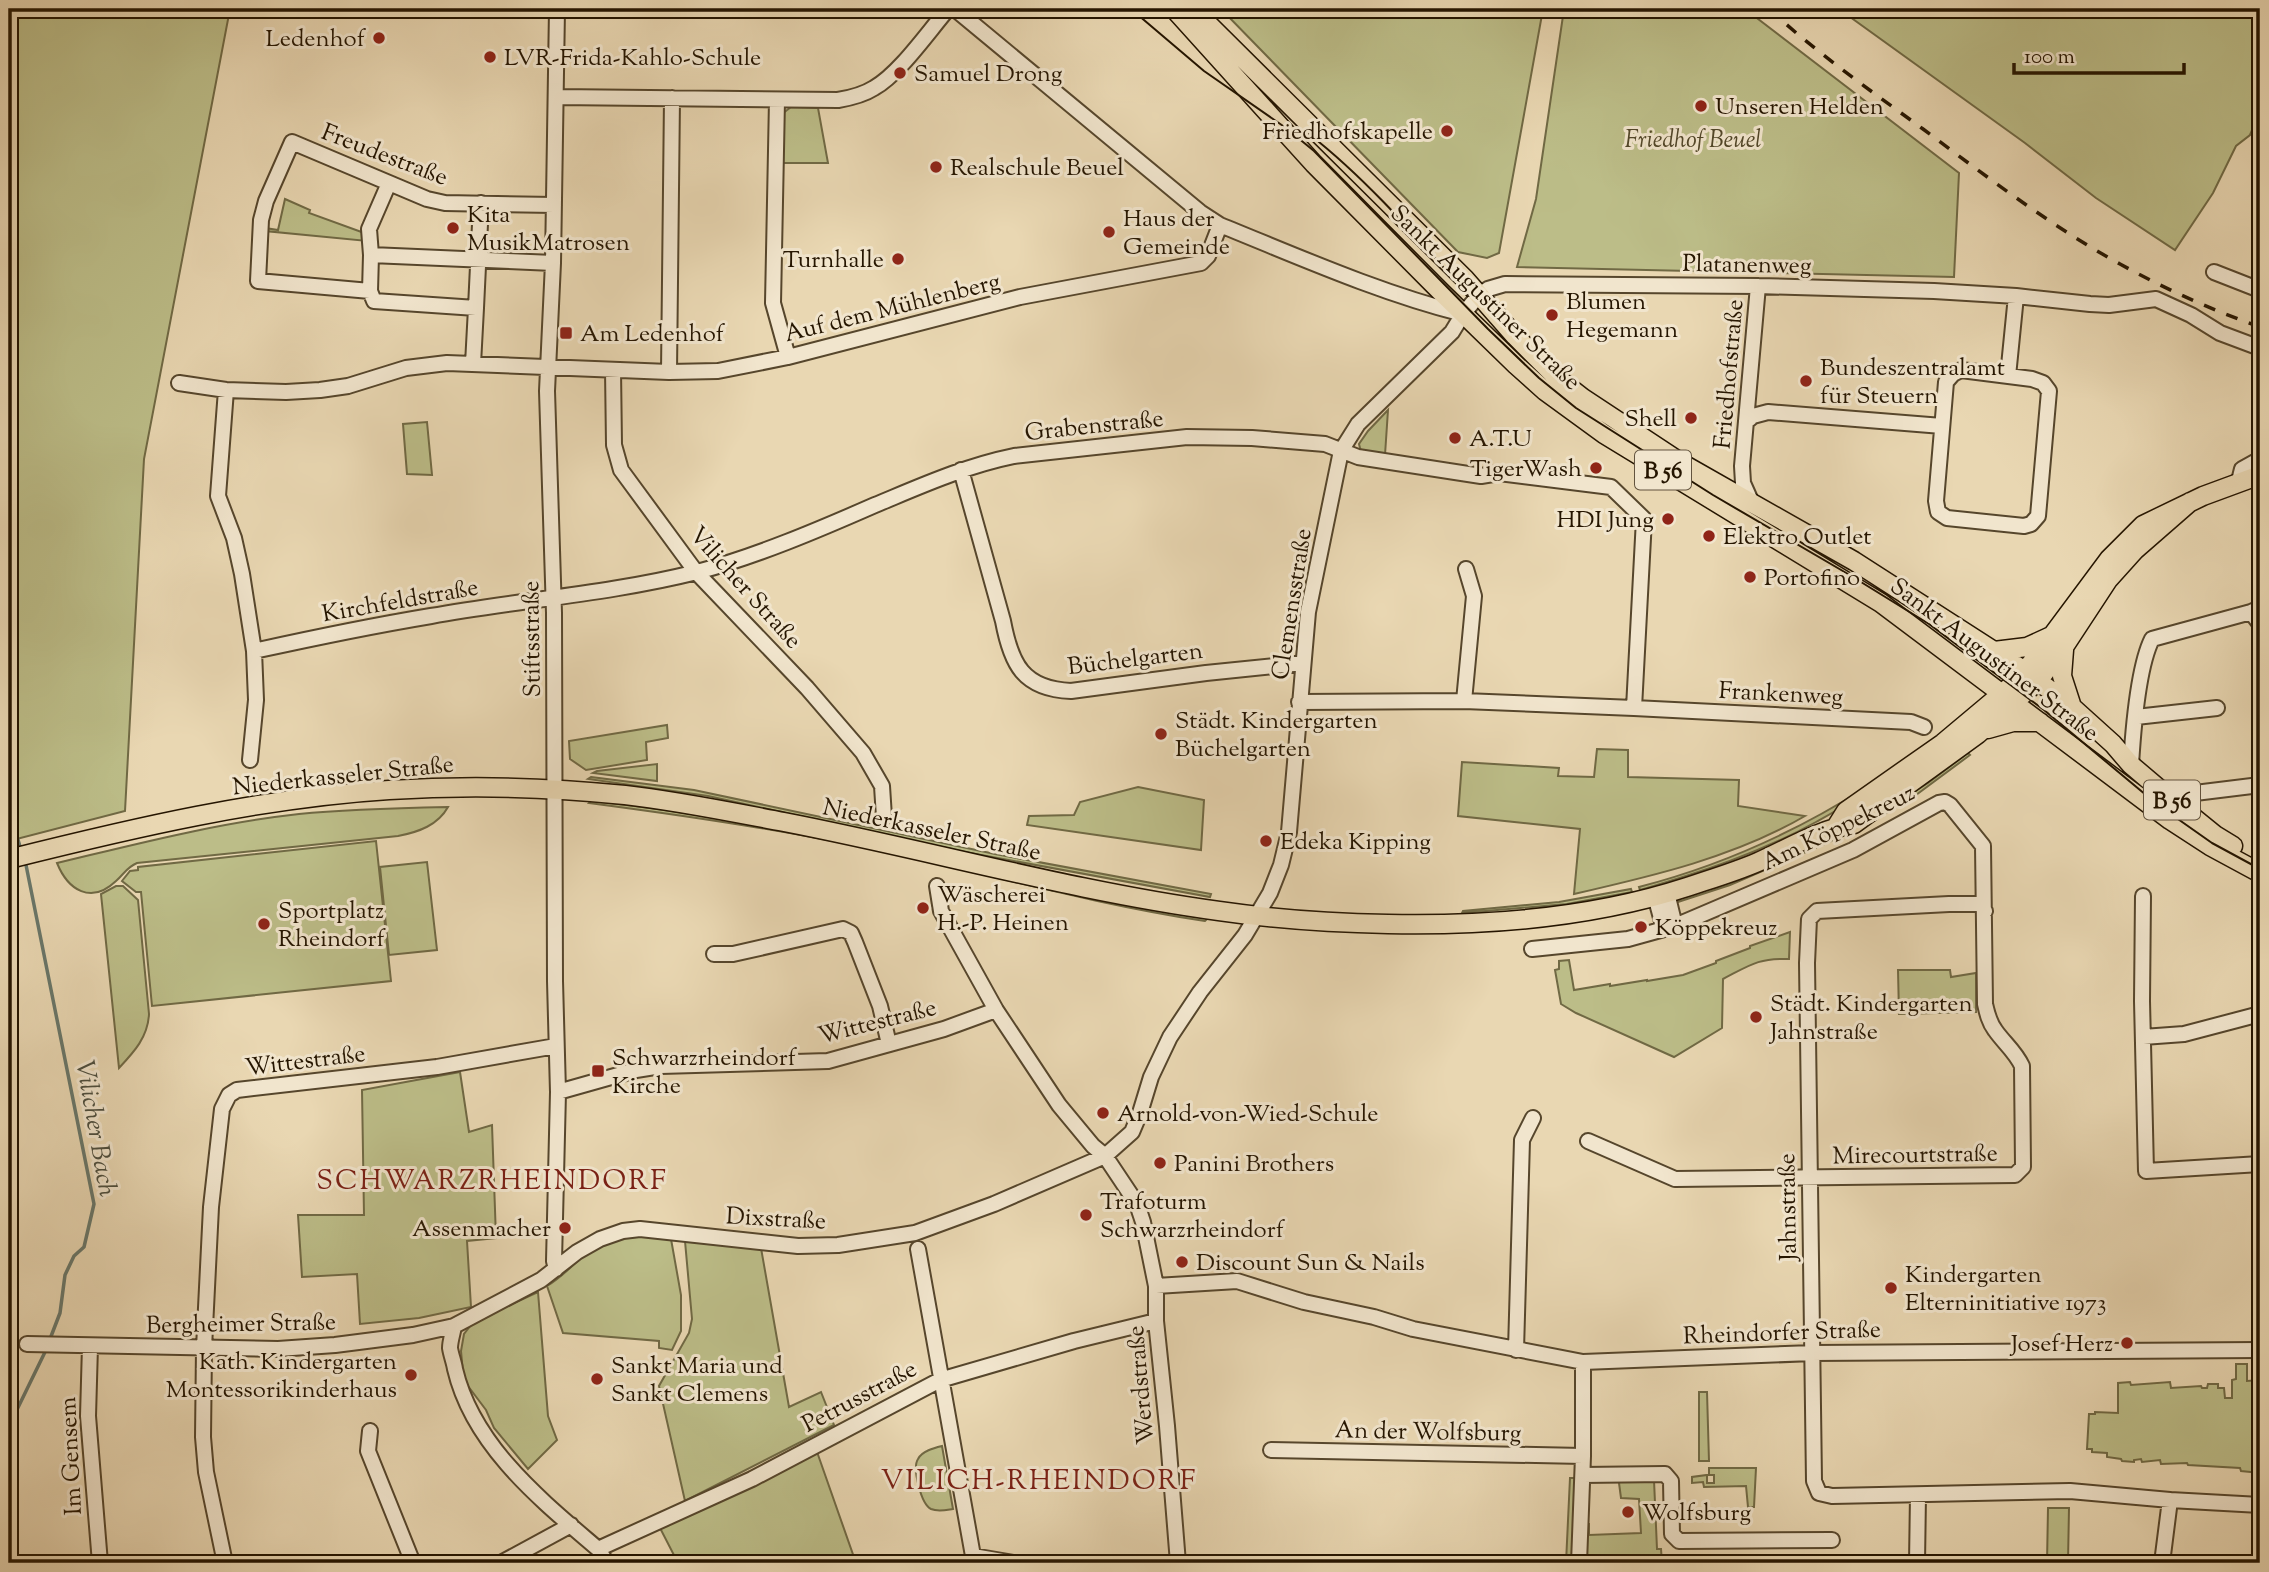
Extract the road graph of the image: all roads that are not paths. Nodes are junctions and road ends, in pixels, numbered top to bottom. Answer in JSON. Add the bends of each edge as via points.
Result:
{"nodes":[{"id":1,"x":556,"y":9,"type":"edge"},
{"id":2,"x":948,"y":9,"type":"edge"},
{"id":3,"x":956,"y":9,"type":"edge"},
{"id":4,"x":1174,"y":9,"type":"edge"},
{"id":5,"x":1193,"y":9,"type":"edge"},
{"id":6,"x":557,"y":97,"type":"junction"},
{"id":7,"x":672,"y":98,"type":"junction"},
{"id":8,"x":777,"y":100,"type":"junction"},
{"id":9,"x":389,"y":183,"type":"junction"},
{"id":10,"x":481,"y":203,"type":"junction"},
{"id":11,"x":554,"y":205,"type":"junction"},
{"id":12,"x":1218,"y":229,"type":"junction"},
{"id":13,"x":371,"y":255,"type":"junction"},
{"id":14,"x":479,"y":260,"type":"junction"},
{"id":15,"x":553,"y":263,"type":"junction"},
{"id":16,"x":2214,"y":272,"type":"dead end"},
{"id":17,"x":1758,"y":286,"type":"junction"},
{"id":18,"x":2260,"y":290,"type":"edge"},
{"id":19,"x":370,"y":291,"type":"junction"},
{"id":20,"x":1479,"y":295,"type":"junction"},
{"id":21,"x":2016,"y":296,"type":"junction"},
{"id":22,"x":476,"y":308,"type":"junction"},
{"id":23,"x":1463,"y":314,"type":"junction"},
{"id":24,"x":2260,"y":348,"type":"edge"},
{"id":25,"x":788,"y":357,"type":"junction"},
{"id":26,"x":473,"y":364,"type":"junction"},
{"id":27,"x":549,"y":368,"type":"junction"},
{"id":28,"x":613,"y":370,"type":"junction"},
{"id":29,"x":669,"y":372,"type":"junction"},
{"id":30,"x":2008,"y":376,"type":"junction"},
{"id":31,"x":179,"y":383,"type":"dead end"},
{"id":32,"x":226,"y":390,"type":"junction"},
{"id":33,"x":1748,"y":396,"type":"junction"},
{"id":34,"x":1768,"y":412,"type":"junction"},
{"id":35,"x":1746,"y":421,"type":"junction"},
{"id":36,"x":1942,"y":426,"type":"junction"},
{"id":37,"x":1341,"y":450,"type":"junction"},
{"id":38,"x":2260,"y":459,"type":"edge"},
{"id":39,"x":1742,"y":466,"type":"junction"},
{"id":40,"x":961,"y":470,"type":"junction"},
{"id":41,"x":2260,"y":475,"type":"edge"},
{"id":42,"x":2241,"y":481,"type":"junction"},
{"id":43,"x":1716,"y":482,"type":"junction"},
{"id":44,"x":1751,"y":501,"type":"junction"},
{"id":45,"x":1466,"y":569,"type":"dead end"},
{"id":46,"x":696,"y":572,"type":"junction"},
{"id":47,"x":554,"y":598,"type":"junction"},
{"id":48,"x":2257,"y":615,"type":"edge"},
{"id":49,"x":2059,"y":641,"type":"junction"},
{"id":50,"x":254,"y":651,"type":"junction"},
{"id":51,"x":1994,"y":651,"type":"junction"},
{"id":52,"x":1303,"y":663,"type":"junction"},
{"id":53,"x":1974,"y":672,"type":"junction"},
{"id":54,"x":2031,"y":676,"type":"junction"},
{"id":55,"x":2009,"y":697,"type":"junction"},
{"id":56,"x":1464,"y":701,"type":"junction"},
{"id":57,"x":1299,"y":702,"type":"junction"},
{"id":58,"x":1634,"y":708,"type":"junction"},
{"id":59,"x":2072,"y":708,"type":"junction"},
{"id":60,"x":2217,"y":708,"type":"dead end"},
{"id":61,"x":2136,"y":717,"type":"junction"},
{"id":62,"x":2040,"y":722,"type":"junction"},
{"id":63,"x":1924,"y":727,"type":"dead end"},
{"id":64,"x":1975,"y":727,"type":"junction"},
{"id":65,"x":250,"y":760,"type":"dead end"},
{"id":66,"x":2131,"y":765,"type":"junction"},
{"id":67,"x":2260,"y":785,"type":"edge"},
{"id":68,"x":555,"y":790,"type":"junction"},
{"id":69,"x":2177,"y":804,"type":"junction"},
{"id":70,"x":884,"y":817,"type":"dead end"},
{"id":71,"x":11,"y":859,"type":"edge"},
{"id":72,"x":2260,"y":861,"type":"edge"},
{"id":73,"x":2260,"y":873,"type":"edge"},
{"id":74,"x":937,"y":886,"type":"dead end"},
{"id":75,"x":1661,"y":895,"type":"junction"},
{"id":76,"x":2143,"y":896,"type":"dead end"},
{"id":77,"x":1984,"y":911,"type":"junction"},
{"id":78,"x":1257,"y":916,"type":"junction"},
{"id":79,"x":1670,"y":928,"type":"junction"},
{"id":80,"x":1532,"y":949,"type":"dead end"},
{"id":81,"x":714,"y":954,"type":"dead end"},
{"id":82,"x":996,"y":1010,"type":"junction"},
{"id":83,"x":2260,"y":1014,"type":"edge"},
{"id":84,"x":2143,"y":1037,"type":"junction"},
{"id":85,"x":889,"y":1044,"type":"junction"},
{"id":86,"x":556,"y":1053,"type":"junction"},
{"id":87,"x":600,"y":1082,"type":"junction"},
{"id":88,"x":558,"y":1092,"type":"junction"},
{"id":89,"x":1533,"y":1118,"type":"dead end"},
{"id":90,"x":1588,"y":1141,"type":"dead end"},
{"id":91,"x":1105,"y":1156,"type":"junction"},
{"id":92,"x":2260,"y":1164,"type":"edge"},
{"id":93,"x":1809,"y":1178,"type":"junction"},
{"id":94,"x":918,"y":1249,"type":"dead end"},
{"id":95,"x":556,"y":1269,"type":"junction"},
{"id":96,"x":1156,"y":1286,"type":"junction"},
{"id":97,"x":1156,"y":1321,"type":"junction"},
{"id":98,"x":454,"y":1326,"type":"junction"},
{"id":99,"x":41,"y":1345,"type":"dead end"},
{"id":100,"x":90,"y":1346,"type":"junction"},
{"id":101,"x":204,"y":1348,"type":"junction"},
{"id":102,"x":1516,"y":1350,"type":"junction"},
{"id":103,"x":2260,"y":1350,"type":"edge"},
{"id":104,"x":1812,"y":1353,"type":"junction"},
{"id":105,"x":1583,"y":1362,"type":"junction"},
{"id":106,"x":940,"y":1380,"type":"junction"},
{"id":107,"x":370,"y":1431,"type":"dead end"},
{"id":108,"x":1271,"y":1450,"type":"dead end"},
{"id":109,"x":1583,"y":1456,"type":"junction"},
{"id":110,"x":1583,"y":1475,"type":"junction"},
{"id":111,"x":1917,"y":1495,"type":"junction"},
{"id":112,"x":2170,"y":1500,"type":"junction"},
{"id":113,"x":2260,"y":1505,"type":"edge"},
{"id":114,"x":571,"y":1525,"type":"junction"},
{"id":115,"x":1832,"y":1540,"type":"dead end"},
{"id":116,"x":598,"y":1549,"type":"junction"},
{"id":117,"x":100,"y":1563,"type":"edge"},
{"id":118,"x":225,"y":1563,"type":"edge"},
{"id":119,"x":412,"y":1563,"type":"edge"},
{"id":120,"x":501,"y":1563,"type":"edge"},
{"id":121,"x":607,"y":1563,"type":"edge"},
{"id":122,"x":1014,"y":1563,"type":"edge"},
{"id":123,"x":1178,"y":1563,"type":"edge"},
{"id":124,"x":1579,"y":1563,"type":"edge"},
{"id":125,"x":1917,"y":1563,"type":"edge"},
{"id":126,"x":2162,"y":1563,"type":"edge"}],
"edges":[{"from":1,"to":6,"type":"street","name":"Stiftsstraße"},
{"from":2,"to":8,"type":"street","via":[[890,77],[874,89],[838,100]]},
{"from":3,"to":12,"type":"street"},
{"from":4,"to":23,"type":"main road","name":"Sankt Augustiner Straße","number":"B 56","via":[[1314,164]]},
{"from":5,"to":20,"type":"main road","name":"Sankt Augustiner Straße","number":"B 56"},
{"from":6,"to":7,"type":"street"},
{"from":6,"to":11,"type":"street","name":"Stiftsstraße"},
{"from":7,"to":8,"type":"street"},
{"from":7,"to":29,"type":"street"},
{"from":8,"to":25,"type":"street","via":[[773,303]]},
{"from":9,"to":10,"type":"street","name":"Freudestraße","via":[[445,203]]},
{"from":9,"to":13,"type":"street","via":[[369,229]]},
{"from":9,"to":19,"type":"street","name":"Freudestraße","via":[[292,142],[261,220],[258,281]]},
{"from":10,"to":11,"type":"street","name":"Freudestraße"},
{"from":10,"to":14,"type":"street"},
{"from":11,"to":15,"type":"street","name":"Stiftsstraße"},
{"from":12,"to":23,"type":"street"},
{"from":12,"to":25,"type":"street","name":"Auf dem Mühlenberg","via":[[1201,262],[1020,297]]},
{"from":13,"to":14,"type":"street"},
{"from":13,"to":19,"type":"street"},
{"from":14,"to":15,"type":"street"},
{"from":14,"to":22,"type":"street"},
{"from":15,"to":27,"type":"street","name":"Stiftsstraße"},
{"from":16,"to":18,"type":"street"},
{"from":17,"to":20,"type":"street","name":"Platanenweg","via":[[1505,284]]},
{"from":17,"to":21,"type":"street","name":"Platanenweg"},
{"from":17,"to":33,"type":"street","name":"Friedhofstraße"},
{"from":19,"to":22,"type":"street","via":[[374,301]]},
{"from":20,"to":23,"type":"street","name":"Clemensstraße"},
{"from":20,"to":43,"type":"main road","name":"Sankt Augustiner Straße","number":"B 56","via":[[1556,377],[1621,424]]},
{"from":21,"to":24,"type":"street","name":"Platanenweg","via":[[2099,305],[2156,299]]},
{"from":21,"to":30,"type":"street"},
{"from":22,"to":26,"type":"street"},
{"from":23,"to":37,"type":"street","name":"Clemensstraße","via":[[1452,332],[1358,424]]},
{"from":23,"to":53,"type":"main road","name":"Sankt Augustiner Straße","number":"B 56","via":[[1516,366],[1574,413],[1881,603]]},
{"from":25,"to":29,"type":"street","name":"Auf dem Mühlenberg","via":[[718,371]]},
{"from":26,"to":27,"type":"street"},
{"from":26,"to":32,"type":"street","via":[[422,365],[320,390]]},
{"from":27,"to":28,"type":"street","name":"Auf dem Mühlenberg"},
{"from":27,"to":47,"type":"street","name":"Stiftsstraße"},
{"from":28,"to":29,"type":"street","name":"Auf dem Mühlenberg"},
{"from":28,"to":46,"type":"street","name":"Vilicher Straße","via":[[614,445],[621,470]]},
{"from":30,"to":36,"type":"street","via":[[1961,370],[1953,374],[1946,382]]},
{"from":30,"to":36,"type":"street","via":[[2043,383],[2049,391],[2038,516],[2027,525],[1947,518],[1938,512]]},
{"from":31,"to":32,"type":"street"},
{"from":32,"to":50,"type":"street","via":[[218,496],[234,538]]},
{"from":33,"to":34,"type":"street"},
{"from":33,"to":35,"type":"street","name":"Friedhofstraße"},
{"from":34,"to":35,"type":"street"},
{"from":34,"to":36,"type":"street"},
{"from":35,"to":39,"type":"street","name":"Friedhofstraße"},
{"from":37,"to":40,"type":"street","name":"Grabenstraße","via":[[1325,444],[1187,437],[1014,456]]},
{"from":37,"to":52,"type":"street","name":"Clemensstraße","via":[[1308,612]]},
{"from":37,"to":58,"type":"street","name":"Grabenstraße","via":[[1358,457],[1481,476],[1499,473],[1611,486],[1644,519]]},
{"from":38,"to":42,"type":"street","via":[[2242,469]]},
{"from":39,"to":43,"type":"street","name":"Friedhofstraße","via":[[1735,478]]},
{"from":39,"to":44,"type":"street","name":"Friedhofstraße"},
{"from":40,"to":46,"type":"street","name":"Grabenstraße","via":[[800,536]]},
{"from":40,"to":52,"type":"street","name":"Büchelgarten","via":[[1007,642],[1016,663],[1036,684],[1071,691]]},
{"from":41,"to":42,"type":"main road","name":"Niederkasseler Straße"},
{"from":42,"to":49,"type":"main road","name":"Niederkasseler Straße","via":[[2143,525],[2109,559]]},
{"from":43,"to":44,"type":"main road","name":"Sankt Augustiner Straße","number":"B 56"},
{"from":44,"to":51,"type":"main road","name":"Sankt Augustiner Straße","number":"B 56"},
{"from":45,"to":56,"type":"street","via":[[1474,596]]},
{"from":46,"to":47,"type":"street","name":"Grabenstraße"},
{"from":46,"to":70,"type":"street","name":"Vilicher Straße","via":[[807,688],[869,761],[882,786]]},
{"from":47,"to":50,"type":"street","name":"Kirchfeldstraße","via":[[432,615]]},
{"from":47,"to":68,"type":"street","name":"Stiftsstraße"},
{"from":48,"to":61,"type":"street","via":[[2152,639]]},
{"from":49,"to":51,"type":"main road"},
{"from":49,"to":54,"type":"main road","name":"Niederkasseler Straße"},
{"from":49,"to":59,"type":"main road","via":[[2062,676]]},
{"from":50,"to":65,"type":"street","via":[[256,700]]},
{"from":51,"to":54,"type":"main road","name":"Sankt Augustiner Straße","number":"B 56"},
{"from":52,"to":57,"type":"street","name":"Clemensstraße"},
{"from":53,"to":55,"type":"main road","name":"Sankt Augustiner Straße","number":"B 56"},
{"from":53,"to":64,"type":"main road","via":[[1980,694]]},
{"from":54,"to":55,"type":"main road","name":"Niederkasseler Straße"},
{"from":54,"to":59,"type":"main road","name":"Sankt Augustiner Straße","number":"B 56"},
{"from":55,"to":62,"type":"main road","name":"Sankt Augustiner Straße","number":"B 56"},
{"from":55,"to":64,"type":"main road","name":"Niederkasseler Straße"},
{"from":56,"to":57,"type":"street","name":"Frankenweg"},
{"from":56,"to":58,"type":"street","name":"Frankenweg"},
{"from":57,"to":78,"type":"street","name":"Clemensstraße","via":[[1289,832],[1281,865]]},
{"from":58,"to":63,"type":"street","name":"Frankenweg","via":[[1911,722]]},
{"from":59,"to":66,"type":"main road","name":"Sankt Augustiner Straße","number":"B 56"},
{"from":60,"to":61,"type":"street"},
{"from":61,"to":66,"type":"street"},
{"from":62,"to":64,"type":"main road"},
{"from":62,"to":73,"type":"main road","name":"Sankt Augustiner Straße","number":"B 56","via":[[2170,820]]},
{"from":64,"to":75,"type":"main road","name":"Niederkasseler Straße","via":[[1943,743],[1846,811],[1836,827],[1752,865]]},
{"from":66,"to":69,"type":"main road","name":"Sankt Augustiner Straße","number":"B 56"},
{"from":67,"to":69,"type":"street","via":[[2195,793]]},
{"from":68,"to":71,"type":"main road","name":"Niederkasseler Straße","via":[[445,787],[301,799],[214,813]]},
{"from":68,"to":78,"type":"main road","name":"Niederkasseler Straße","via":[[695,805],[1085,887]]},
{"from":68,"to":86,"type":"street","name":"Stiftsstraße"},
{"from":69,"to":72,"type":"main road","name":"Sankt Augustiner Straße","number":"B 56","via":[[2215,835]]},
{"from":74,"to":82,"type":"street","via":[[941,911]]},
{"from":75,"to":78,"type":"main road","name":"Niederkasseler Straße","via":[[1539,918],[1444,923]]},
{"from":75,"to":79,"type":"street"},
{"from":76,"to":84,"type":"street"},
{"from":77,"to":79,"type":"street","name":"Am Köppekreuz","via":[[1983,846],[1945,802],[1853,850]]},
{"from":77,"to":93,"type":"street","name":"Jahnstraße","via":[[1980,904],[1949,904],[1817,911],[1810,919]]},
{"from":77,"to":93,"type":"street","name":"Mirecourtstraße","via":[[1985,1004],[1989,1020],[2022,1066],[2023,1167],[2015,1175]]},
{"from":78,"to":91,"type":"street","name":"Clemensstraße","via":[[1170,1037],[1132,1132]]},
{"from":79,"to":80,"type":"street","name":"Am Köppekreuz","via":[[1628,939]]},
{"from":81,"to":85,"type":"street","via":[[733,954],[843,929],[851,933],[880,1006]]},
{"from":82,"to":85,"type":"street","name":"Wittestraße"},
{"from":82,"to":91,"type":"street","via":[[1059,1105]]},
{"from":83,"to":84,"type":"street","via":[[2184,1034]]},
{"from":84,"to":92,"type":"street","via":[[2146,1171]]},
{"from":85,"to":87,"type":"street","name":"Wittestraße","via":[[828,1060],[661,1066]]},
{"from":86,"to":87,"type":"street","name":"Wittestraße","via":[[568,1080]]},
{"from":86,"to":88,"type":"street","name":"Stiftsstraße"},
{"from":86,"to":101,"type":"street","name":"Wittestraße","via":[[237,1090],[229,1096],[222,1109],[211,1207]]},
{"from":87,"to":88,"type":"street","name":"Wittestraße"},
{"from":88,"to":95,"type":"street","name":"Stiftsstraße"},
{"from":89,"to":102,"type":"street","via":[[1522,1140]]},
{"from":90,"to":93,"type":"street","name":"Mirecourtstraße","via":[[1675,1179]]},
{"from":91,"to":95,"type":"street","name":"Dixstraße","via":[[915,1233],[798,1246],[640,1229],[600,1239]]},
{"from":91,"to":96,"type":"street","via":[[1137,1203]]},
{"from":93,"to":104,"type":"street","name":"Jahnstraße"},
{"from":94,"to":106,"type":"street"},
{"from":95,"to":98,"type":"street","name":"Dixstraße"},
{"from":96,"to":97,"type":"street","name":"Werdstraße"},
{"from":96,"to":102,"type":"street","name":"Rheindorfer Straße","via":[[1237,1281],[1413,1329]]},
{"from":97,"to":106,"type":"street","name":"Petrusstraße"},
{"from":97,"to":123,"type":"street","name":"Werdstraße"},
{"from":98,"to":101,"type":"street","name":"Bergheimer Straße","via":[[335,1345]]},
{"from":98,"to":114,"type":"street","via":[[450,1348],[471,1411],[519,1477]]},
{"from":99,"to":100,"type":"street","name":"Bergheimer Straße"},
{"from":100,"to":101,"type":"street","name":"Bergheimer Straße"},
{"from":100,"to":117,"type":"street","name":"Im Gensem","via":[[88,1416]]},
{"from":101,"to":118,"type":"street","via":[[206,1472]]},
{"from":102,"to":105,"type":"street","name":"Rheindorfer Straße"},
{"from":103,"to":104,"type":"street","name":"Rheindorfer Straße"},
{"from":104,"to":105,"type":"street","name":"Rheindorfer Straße"},
{"from":104,"to":111,"type":"street","name":"Jahnstraße","via":[[1814,1481],[1819,1493]]},
{"from":105,"to":109,"type":"street"},
{"from":106,"to":116,"type":"street","name":"Petrusstraße","via":[[752,1479]]},
{"from":106,"to":122,"type":"street","via":[[973,1556]]},
{"from":107,"to":119,"type":"street","via":[[368,1451]]},
{"from":108,"to":109,"type":"street","name":"An der Wolfsburg"},
{"from":109,"to":110,"type":"street"},
{"from":110,"to":115,"type":"street","via":[[1665,1475],[1671,1481],[1672,1534],[1679,1541]]},
{"from":110,"to":124,"type":"street"},
{"from":111,"to":112,"type":"street","via":[[2070,1491]]},
{"from":111,"to":125,"type":"street"},
{"from":112,"to":113,"type":"street"},
{"from":112,"to":126,"type":"street"},
{"from":114,"to":116,"type":"street"},
{"from":114,"to":120,"type":"street"},
{"from":116,"to":121,"type":"street"}]}
